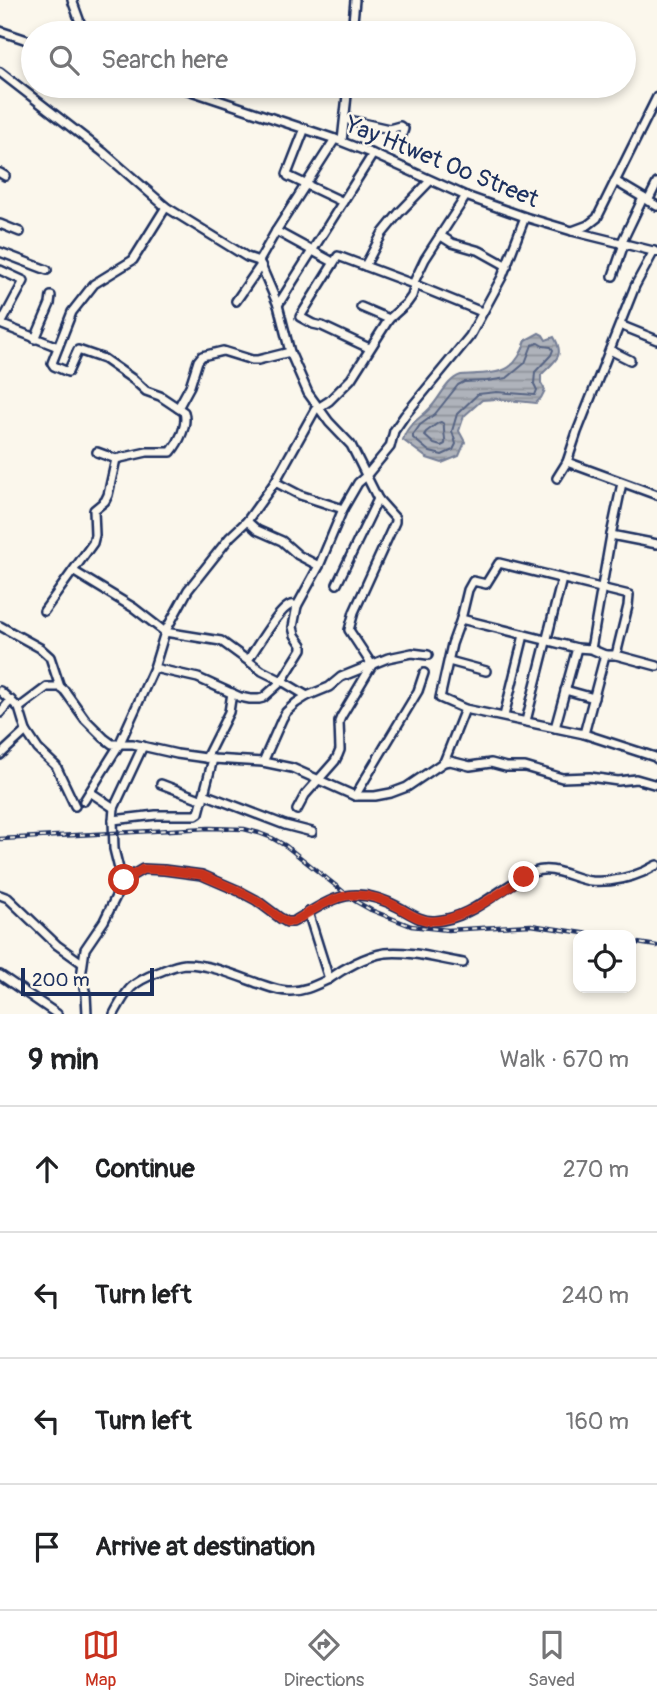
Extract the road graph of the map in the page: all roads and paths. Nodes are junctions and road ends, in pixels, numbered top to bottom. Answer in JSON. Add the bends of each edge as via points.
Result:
{"nodes":[{"id":1,"x":72,"y":0,"type":"edge"},
{"id":2,"x":355,"y":0,"type":"edge"},
{"id":3,"x":80,"y":21,"type":"edge"},
{"id":4,"x":353,"y":21,"type":"edge"},
{"id":5,"x":3,"y":32,"type":"edge"},
{"id":6,"x":21,"y":38,"type":"edge"},
{"id":7,"x":0,"y":43,"type":"edge"},
{"id":8,"x":0,"y":72,"type":"edge"},
{"id":9,"x":21,"y":88,"type":"edge"},
{"id":10,"x":657,"y":97,"type":"edge"},
{"id":11,"x":33,"y":98,"type":"edge"},
{"id":12,"x":213,"y":98,"type":"edge"},
{"id":13,"x":347,"y":98,"type":"edge"},
{"id":14,"x":345,"y":119,"type":"junction"},
{"id":15,"x":304,"y":128,"type":"junction"},
{"id":16,"x":388,"y":129,"type":"dead end"},
{"id":17,"x":338,"y":140,"type":"junction"},
{"id":18,"x":373,"y":154,"type":"junction"},
{"id":19,"x":430,"y":181,"type":"junction"},
{"id":20,"x":615,"y":181,"type":"junction"},
{"id":21,"x":657,"y":183,"type":"edge"},
{"id":22,"x":306,"y":184,"type":"junction"},
{"id":23,"x":466,"y":196,"type":"junction"},
{"id":24,"x":646,"y":199,"type":"junction"},
{"id":25,"x":342,"y":202,"type":"junction"},
{"id":26,"x":657,"y":206,"type":"edge"},
{"id":27,"x":166,"y":207,"type":"junction"},
{"id":28,"x":525,"y":217,"type":"junction"},
{"id":29,"x":0,"y":224,"type":"edge"},
{"id":30,"x":276,"y":231,"type":"junction"},
{"id":31,"x":572,"y":231,"type":"junction"},
{"id":32,"x":20,"y":232,"type":"dead end"},
{"id":33,"x":441,"y":236,"type":"junction"},
{"id":34,"x":623,"y":244,"type":"junction"},
{"id":35,"x":313,"y":251,"type":"junction"},
{"id":36,"x":655,"y":251,"type":"edge"},
{"id":37,"x":0,"y":252,"type":"edge"},
{"id":38,"x":333,"y":262,"type":"junction"},
{"id":39,"x":260,"y":263,"type":"junction"},
{"id":40,"x":365,"y":266,"type":"junction"},
{"id":41,"x":507,"y":266,"type":"junction"},
{"id":42,"x":0,"y":270,"type":"edge"},
{"id":43,"x":47,"y":270,"type":"dead end"},
{"id":44,"x":613,"y":276,"type":"dead end"},
{"id":45,"x":413,"y":284,"type":"junction"},
{"id":46,"x":51,"y":296,"type":"dead end"},
{"id":47,"x":236,"y":301,"type":"dead end"},
{"id":48,"x":278,"y":305,"type":"junction"},
{"id":49,"x":361,"y":307,"type":"dead end"},
{"id":50,"x":482,"y":312,"type":"junction"},
{"id":51,"x":389,"y":318,"type":"junction"},
{"id":52,"x":0,"y":324,"type":"edge"},
{"id":53,"x":620,"y":325,"type":"junction"},
{"id":54,"x":35,"y":339,"type":"junction"},
{"id":55,"x":657,"y":340,"type":"edge"},
{"id":56,"x":58,"y":346,"type":"junction"},
{"id":57,"x":369,"y":348,"type":"junction"},
{"id":58,"x":610,"y":350,"type":"junction"},
{"id":59,"x":290,"y":352,"type":"junction"},
{"id":60,"x":630,"y":360,"type":"dead end"},
{"id":61,"x":178,"y":408,"type":"junction"},
{"id":62,"x":320,"y":408,"type":"junction"},
{"id":63,"x":97,"y":452,"type":"dead end"},
{"id":64,"x":116,"y":459,"type":"junction"},
{"id":65,"x":567,"y":462,"type":"junction"},
{"id":66,"x":366,"y":476,"type":"junction"},
{"id":67,"x":558,"y":478,"type":"dead end"},
{"id":68,"x":275,"y":482,"type":"junction"},
{"id":69,"x":622,"y":483,"type":"junction"},
{"id":70,"x":657,"y":495,"type":"edge"},
{"id":71,"x":378,"y":499,"type":"junction"},
{"id":72,"x":343,"y":509,"type":"junction"},
{"id":73,"x":247,"y":521,"type":"junction"},
{"id":74,"x":611,"y":535,"type":"junction"},
{"id":75,"x":657,"y":544,"type":"edge"},
{"id":76,"x":319,"y":566,"type":"junction"},
{"id":77,"x":74,"y":571,"type":"junction"},
{"id":78,"x":562,"y":579,"type":"junction"},
{"id":79,"x":337,"y":584,"type":"dead end"},
{"id":80,"x":602,"y":588,"type":"junction"},
{"id":81,"x":297,"y":606,"type":"junction"},
{"id":82,"x":44,"y":611,"type":"dead end"},
{"id":83,"x":461,"y":619,"type":"junction"},
{"id":84,"x":0,"y":626,"type":"edge"},
{"id":85,"x":165,"y":632,"type":"junction"},
{"id":86,"x":524,"y":635,"type":"junction"},
{"id":87,"x":547,"y":640,"type":"junction"},
{"id":88,"x":577,"y":648,"type":"junction"},
{"id":89,"x":591,"y":649,"type":"junction"},
{"id":90,"x":428,"y":654,"type":"dead end"},
{"id":91,"x":616,"y":654,"type":"junction"},
{"id":92,"x":605,"y":655,"type":"junction"},
{"id":93,"x":248,"y":660,"type":"junction"},
{"id":94,"x":449,"y":662,"type":"junction"},
{"id":95,"x":372,"y":665,"type":"junction"},
{"id":96,"x":657,"y":666,"type":"edge"},
{"id":97,"x":154,"y":668,"type":"junction"},
{"id":98,"x":486,"y":671,"type":"dead end"},
{"id":99,"x":424,"y":673,"type":"dead end"},
{"id":100,"x":282,"y":681,"type":"junction"},
{"id":101,"x":60,"y":687,"type":"junction"},
{"id":102,"x":565,"y":690,"type":"junction"},
{"id":103,"x":0,"y":691,"type":"edge"},
{"id":104,"x":232,"y":693,"type":"junction"},
{"id":105,"x":307,"y":696,"type":"junction"},
{"id":106,"x":594,"y":698,"type":"junction"},
{"id":107,"x":11,"y":700,"type":"junction"},
{"id":108,"x":19,"y":708,"type":"junction"},
{"id":109,"x":465,"y":709,"type":"junction"},
{"id":110,"x":0,"y":713,"type":"edge"},
{"id":111,"x":504,"y":716,"type":"junction"},
{"id":112,"x":526,"y":721,"type":"junction"},
{"id":113,"x":555,"y":728,"type":"junction"},
{"id":114,"x":26,"y":731,"type":"junction"},
{"id":115,"x":584,"y":734,"type":"junction"},
{"id":116,"x":119,"y":745,"type":"junction"},
{"id":117,"x":143,"y":746,"type":"junction"},
{"id":118,"x":0,"y":755,"type":"edge"},
{"id":119,"x":210,"y":759,"type":"junction"},
{"id":120,"x":657,"y":759,"type":"edge"},
{"id":121,"x":263,"y":762,"type":"junction"},
{"id":122,"x":444,"y":762,"type":"junction"},
{"id":123,"x":319,"y":779,"type":"junction"},
{"id":124,"x":161,"y":784,"type":"dead end"},
{"id":125,"x":657,"y":785,"type":"edge"},
{"id":126,"x":90,"y":792,"type":"junction"},
{"id":127,"x":355,"y":796,"type":"junction"},
{"id":128,"x":204,"y":797,"type":"junction"},
{"id":129,"x":84,"y":801,"type":"dead end"},
{"id":130,"x":75,"y":806,"type":"dead end"},
{"id":131,"x":114,"y":808,"type":"junction"},
{"id":132,"x":297,"y":810,"type":"dead end"},
{"id":133,"x":113,"y":820,"type":"junction"},
{"id":134,"x":312,"y":832,"type":"dead end"},
{"id":135,"x":657,"y":866,"type":"edge"},
{"id":136,"x":124,"y":880,"type":"junction"},
{"id":137,"x":0,"y":895,"type":"edge"},
{"id":138,"x":308,"y":912,"type":"junction"},
{"id":139,"x":82,"y":962,"type":"junction"},
{"id":140,"x":463,"y":962,"type":"dead end"},
{"id":141,"x":0,"y":975,"type":"edge"},
{"id":142,"x":329,"y":979,"type":"junction"},
{"id":143,"x":57,"y":1014,"type":"edge"},
{"id":144,"x":87,"y":1014,"type":"edge"},
{"id":145,"x":114,"y":1014,"type":"edge"}],
"edges":[{"from":1,"to":3,"type":"street"},
{"from":2,"to":4,"type":"street"},
{"from":5,"to":6,"type":"street"},
{"from":5,"to":7,"type":"street"},
{"from":8,"to":9,"type":"street"},
{"from":10,"to":20,"type":"street"},
{"from":11,"to":27,"type":"street"},
{"from":12,"to":15,"type":"street","name":"Yay Htwet Oo Street"},
{"from":13,"to":14,"type":"street"},
{"from":14,"to":16,"type":"street"},
{"from":14,"to":17,"type":"street"},
{"from":15,"to":17,"type":"street","name":"Yay Htwet Oo Street"},
{"from":15,"to":22,"type":"street","via":[[286,174]]},
{"from":17,"to":18,"type":"street","name":"Yay Htwet Oo Street"},
{"from":17,"to":22,"type":"street"},
{"from":18,"to":19,"type":"street","name":"Yay Htwet Oo Street"},
{"from":18,"to":25,"type":"street"},
{"from":19,"to":23,"type":"street","name":"Yay Htwet Oo Street"},
{"from":19,"to":40,"type":"street","via":[[382,234]]},
{"from":20,"to":24,"type":"street"},
{"from":20,"to":31,"type":"street","via":[[597,218]]},
{"from":21,"to":24,"type":"street"},
{"from":22,"to":25,"type":"street"},
{"from":22,"to":30,"type":"street"},
{"from":23,"to":28,"type":"street","name":"Yay Htwet Oo Street"},
{"from":23,"to":33,"type":"street"},
{"from":24,"to":26,"type":"street"},
{"from":24,"to":34,"type":"street"},
{"from":25,"to":35,"type":"street"},
{"from":27,"to":39,"type":"street"},
{"from":27,"to":56,"type":"street","via":[[133,260],[94,284],[72,312]]},
{"from":28,"to":31,"type":"street","name":"Yay Htwet Oo Street"},
{"from":28,"to":41,"type":"street"},
{"from":29,"to":32,"type":"street"},
{"from":30,"to":35,"type":"street"},
{"from":30,"to":39,"type":"street"},
{"from":31,"to":34,"type":"street","name":"Yay Htwet Oo Street"},
{"from":33,"to":41,"type":"street"},
{"from":33,"to":45,"type":"street"},
{"from":34,"to":36,"type":"street","name":"Yay Htwet Oo Street"},
{"from":34,"to":44,"type":"street"},
{"from":35,"to":38,"type":"street"},
{"from":35,"to":48,"type":"street"},
{"from":36,"to":53,"type":"street"},
{"from":37,"to":43,"type":"street"},
{"from":38,"to":40,"type":"street","via":[[340,256]]},
{"from":38,"to":57,"type":"street","via":[[300,317]]},
{"from":39,"to":47,"type":"street"},
{"from":39,"to":48,"type":"street"},
{"from":40,"to":45,"type":"street"},
{"from":41,"to":50,"type":"street"},
{"from":42,"to":52,"type":"street","via":[[24,281]]},
{"from":45,"to":50,"type":"street"},
{"from":45,"to":51,"type":"street","via":[[412,296]]},
{"from":46,"to":54,"type":"street"},
{"from":48,"to":59,"type":"street"},
{"from":49,"to":51,"type":"street"},
{"from":50,"to":66,"type":"street","via":[[470,336],[405,415],[390,447]]},
{"from":51,"to":57,"type":"street"},
{"from":52,"to":54,"type":"street"},
{"from":53,"to":55,"type":"street"},
{"from":53,"to":58,"type":"street"},
{"from":54,"to":56,"type":"street"},
{"from":56,"to":61,"type":"street","via":[[52,363],[66,372],[79,350],[104,359]]},
{"from":57,"to":62,"type":"street","via":[[351,379]]},
{"from":58,"to":60,"type":"street"},
{"from":58,"to":65,"type":"street"},
{"from":59,"to":61,"type":"street","via":[[258,360],[223,351],[202,356]]},
{"from":59,"to":62,"type":"street"},
{"from":61,"to":64,"type":"street","via":[[186,420],[174,450]]},
{"from":62,"to":66,"type":"street","via":[[351,445]]},
{"from":62,"to":68,"type":"street"},
{"from":63,"to":64,"type":"street"},
{"from":64,"to":77,"type":"street","via":[[108,495],[94,510],[93,543]]},
{"from":65,"to":67,"type":"street"},
{"from":65,"to":69,"type":"street"},
{"from":66,"to":71,"type":"street"},
{"from":66,"to":72,"type":"street"},
{"from":68,"to":72,"type":"street"},
{"from":68,"to":73,"type":"street"},
{"from":69,"to":70,"type":"street"},
{"from":69,"to":74,"type":"street"},
{"from":71,"to":79,"type":"street"},
{"from":71,"to":95,"type":"street","via":[[395,522],[349,627]]},
{"from":72,"to":76,"type":"street"},
{"from":73,"to":76,"type":"street"},
{"from":73,"to":85,"type":"street","via":[[206,565]]},
{"from":74,"to":75,"type":"street"},
{"from":74,"to":80,"type":"street"},
{"from":76,"to":81,"type":"street"},
{"from":77,"to":82,"type":"street"},
{"from":77,"to":85,"type":"street"},
{"from":78,"to":80,"type":"street"},
{"from":78,"to":83,"type":"street","via":[[499,563],[486,584],[472,581]]},
{"from":78,"to":87,"type":"street"},
{"from":80,"to":89,"type":"street"},
{"from":80,"to":91,"type":"street","via":[[629,595]]},
{"from":81,"to":93,"type":"street","via":[[291,605],[279,615]]},
{"from":81,"to":100,"type":"street","via":[[293,626],[302,649]]},
{"from":83,"to":86,"type":"street"},
{"from":83,"to":94,"type":"street"},
{"from":84,"to":101,"type":"street","via":[[50,657]]},
{"from":85,"to":93,"type":"street","via":[[221,641]]},
{"from":85,"to":97,"type":"street"},
{"from":86,"to":87,"type":"street"},
{"from":86,"to":111,"type":"street"},
{"from":87,"to":88,"type":"street"},
{"from":87,"to":112,"type":"street"},
{"from":88,"to":89,"type":"street"},
{"from":88,"to":102,"type":"street"},
{"from":89,"to":92,"type":"street"},
{"from":90,"to":95,"type":"street","via":[[412,653]]},
{"from":91,"to":92,"type":"street"},
{"from":91,"to":96,"type":"street"},
{"from":92,"to":106,"type":"street"},
{"from":93,"to":100,"type":"street"},
{"from":94,"to":98,"type":"street"},
{"from":94,"to":109,"type":"street","via":[[440,698]]},
{"from":95,"to":105,"type":"street"},
{"from":95,"to":123,"type":"street","via":[[341,717],[338,755]]},
{"from":97,"to":104,"type":"street","via":[[198,678]]},
{"from":97,"to":116,"type":"street"},
{"from":99,"to":127,"type":"street","via":[[418,691]]},
{"from":100,"to":104,"type":"street","via":[[259,699]]},
{"from":100,"to":105,"type":"street"},
{"from":101,"to":108,"type":"street","via":[[47,687]]},
{"from":101,"to":116,"type":"street","via":[[104,738]]},
{"from":102,"to":106,"type":"street"},
{"from":102,"to":113,"type":"street"},
{"from":103,"to":107,"type":"street"},
{"from":104,"to":119,"type":"street"},
{"from":105,"to":121,"type":"street","via":[[286,712]]},
{"from":106,"to":115,"type":"street"},
{"from":107,"to":108,"type":"street"},
{"from":107,"to":110,"type":"street"},
{"from":108,"to":114,"type":"street"},
{"from":109,"to":111,"type":"street"},
{"from":109,"to":122,"type":"street"},
{"from":111,"to":112,"type":"street"},
{"from":112,"to":113,"type":"street"},
{"from":113,"to":115,"type":"street"},
{"from":114,"to":118,"type":"street"},
{"from":114,"to":130,"type":"street","via":[[56,766]]},
{"from":115,"to":120,"type":"street"},
{"from":116,"to":117,"type":"street"},
{"from":116,"to":126,"type":"street"},
{"from":117,"to":119,"type":"street"},
{"from":117,"to":131,"type":"street"},
{"from":119,"to":121,"type":"street"},
{"from":119,"to":128,"type":"street"},
{"from":121,"to":123,"type":"street"},
{"from":122,"to":125,"type":"street","via":[[525,767],[562,778],[636,779]]},
{"from":122,"to":127,"type":"street","via":[[407,787]]},
{"from":123,"to":127,"type":"street"},
{"from":123,"to":132,"type":"street"},
{"from":124,"to":128,"type":"street"},
{"from":126,"to":129,"type":"street"},
{"from":126,"to":131,"type":"street"},
{"from":128,"to":133,"type":"street","via":[[193,817]]},
{"from":128,"to":134,"type":"street"},
{"from":131,"to":133,"type":"street"},
{"from":133,"to":136,"type":"street","via":[[114,849]]},
{"from":135,"to":138,"type":"street","via":[[622,879],[597,881],[535,871],[474,909],[443,920],[424,920],[359,893]]},
{"from":136,"to":138,"type":"street","via":[[143,869],[202,875],[256,900],[287,922]]},
{"from":136,"to":139,"type":"street"},
{"from":137,"to":139,"type":"street"},
{"from":138,"to":142,"type":"street"},
{"from":139,"to":144,"type":"street"},
{"from":140,"to":142,"type":"street","via":[[382,953]]},
{"from":141,"to":143,"type":"street"},
{"from":142,"to":145,"type":"street","via":[[288,991],[207,968],[176,965],[133,984]]}]}
